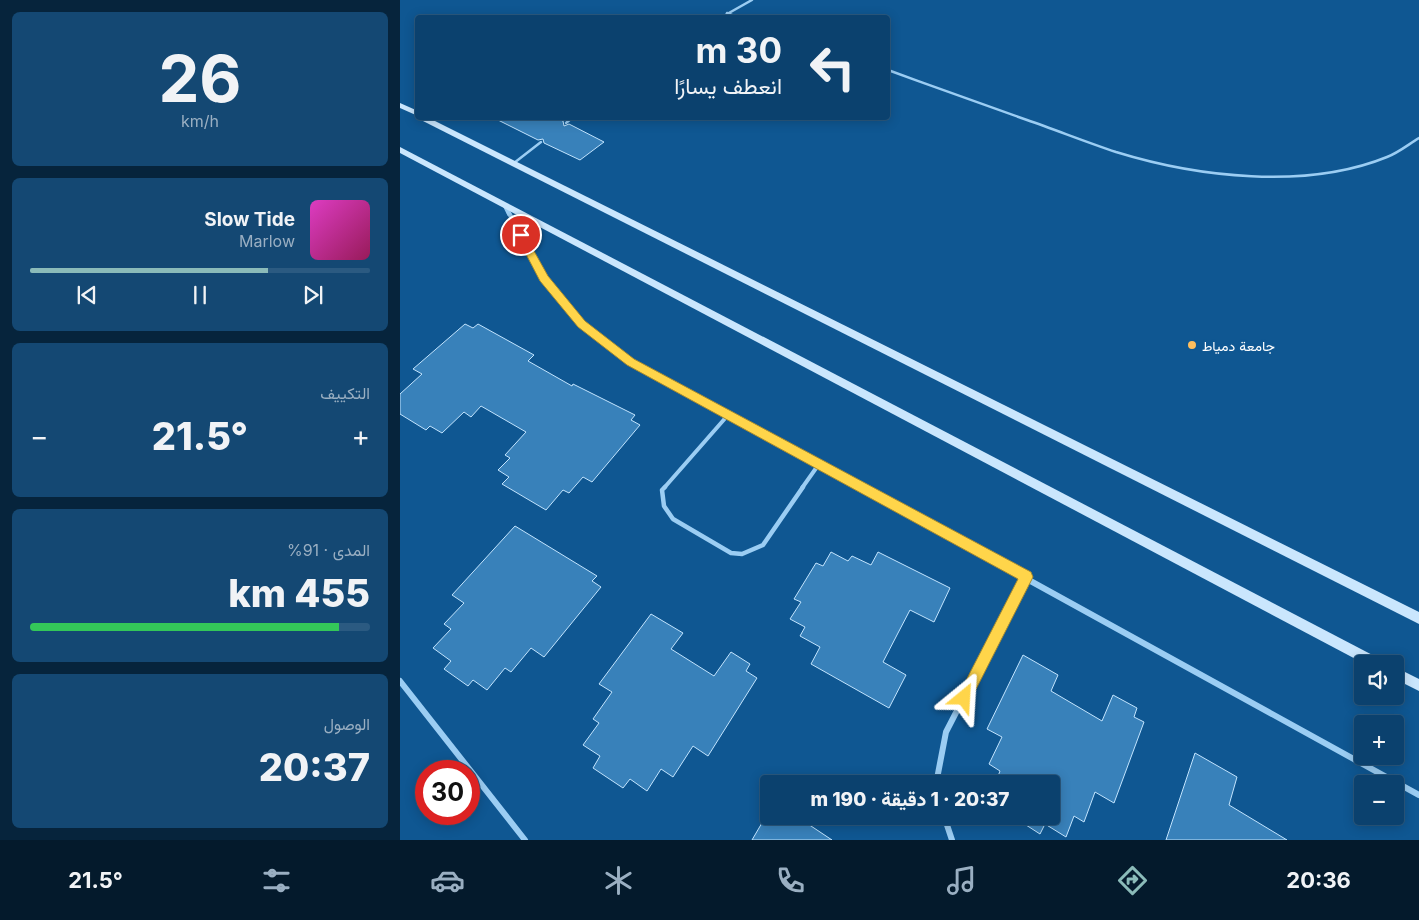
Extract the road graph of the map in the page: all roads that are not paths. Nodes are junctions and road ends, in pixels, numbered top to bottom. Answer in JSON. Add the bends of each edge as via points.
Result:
{"nodes":[{"id":1,"x":752,"y":0,"type":"edge"},
{"id":2,"x":727,"y":13,"type":"junction"},
{"id":3,"x":724,"y":15,"type":"edge"},
{"id":4,"x":732,"y":15,"type":"edge"},
{"id":5,"x":890,"y":71,"type":"edge"},
{"id":6,"x":400,"y":105,"type":"edge"},
{"id":7,"x":415,"y":112,"type":"edge"},
{"id":8,"x":428,"y":120,"type":"edge"},
{"id":9,"x":570,"y":120,"type":"edge"},
{"id":10,"x":566,"y":123,"type":"dead end"},
{"id":11,"x":1419,"y":138,"type":"edge"},
{"id":12,"x":541,"y":142,"type":"dead end"},
{"id":13,"x":400,"y":150,"type":"edge"},
{"id":14,"x":514,"y":162,"type":"junction"},
{"id":15,"x":505,"y":206,"type":"junction"},
{"id":16,"x":728,"y":415,"type":"junction"},
{"id":17,"x":819,"y":464,"type":"junction"},
{"id":18,"x":1026,"y":577,"type":"junction"},
{"id":19,"x":1419,"y":618,"type":"edge"},
{"id":20,"x":1361,"y":655,"type":"edge"},
{"id":21,"x":1404,"y":678,"type":"edge"},
{"id":22,"x":400,"y":681,"type":"edge"},
{"id":23,"x":1419,"y":685,"type":"edge"},
{"id":24,"x":938,"y":775,"type":"edge"},
{"id":25,"x":1419,"y":795,"type":"edge"},
{"id":26,"x":947,"y":825,"type":"edge"},
{"id":27,"x":525,"y":840,"type":"edge"},
{"id":28,"x":952,"y":840,"type":"edge"}],
"edges":[{"from":1,"to":2,"type":"lane"},
{"from":2,"to":3,"type":"lane"},
{"from":2,"to":4,"type":"lane"},
{"from":5,"to":11,"type":"lane","via":[[1116,152],[1201,172],[1269,177],[1335,171],[1385,157]]},
{"from":6,"to":7,"type":"main road"},
{"from":8,"to":14,"type":"main road"},
{"from":9,"to":10,"type":"lane"},
{"from":12,"to":14,"type":"lane"},
{"from":13,"to":15,"type":"main road"},
{"from":14,"to":19,"type":"main road"},
{"from":15,"to":16,"type":"street","via":[[544,279],[581,324],[630,362]]},
{"from":15,"to":20,"type":"main road"},
{"from":16,"to":17,"type":"street"},
{"from":16,"to":17,"type":"lane","via":[[662,490],[662,501],[673,519],[731,553],[742,554],[763,545]]},
{"from":17,"to":18,"type":"street"},
{"from":18,"to":24,"type":"street","via":[[946,732]]},
{"from":18,"to":25,"type":"street"},
{"from":21,"to":23,"type":"main road"},
{"from":22,"to":27,"type":"street"},
{"from":26,"to":28,"type":"street"}]}
